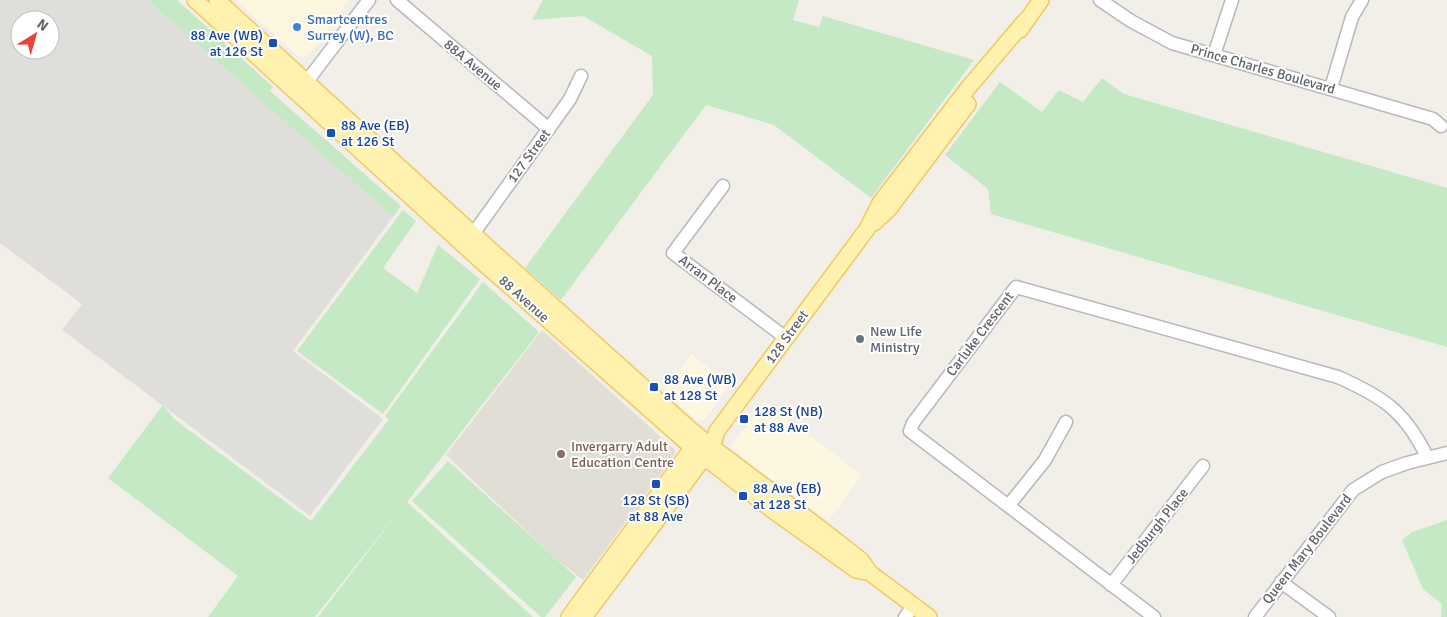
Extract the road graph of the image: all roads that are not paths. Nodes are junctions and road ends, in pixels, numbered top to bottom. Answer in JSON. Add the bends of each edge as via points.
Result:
{"nodes":[{"id":1,"x":195,"y":0,"type":"edge"},
{"id":2,"x":217,"y":0,"type":"edge"},
{"id":3,"x":369,"y":0,"type":"edge"},
{"id":4,"x":397,"y":0,"type":"edge"},
{"id":5,"x":1041,"y":0,"type":"edge"},
{"id":6,"x":1100,"y":0,"type":"edge"},
{"id":7,"x":1232,"y":0,"type":"edge"},
{"id":8,"x":1362,"y":0,"type":"edge"},
{"id":9,"x":1214,"y":55,"type":"junction"},
{"id":10,"x":581,"y":76,"type":"dead end"},
{"id":11,"x":302,"y":87,"type":"junction"},
{"id":12,"x":1331,"y":88,"type":"junction"},
{"id":13,"x":1442,"y":122,"type":"edge"},
{"id":14,"x":549,"y":129,"type":"junction"},
{"id":15,"x":723,"y":186,"type":"dead end"},
{"id":16,"x":473,"y":234,"type":"junction"},
{"id":17,"x":786,"y":338,"type":"junction"},
{"id":18,"x":1066,"y":422,"type":"dead end"},
{"id":19,"x":702,"y":447,"type":"junction"},
{"id":20,"x":1447,"y":453,"type":"edge"},
{"id":21,"x":1427,"y":457,"type":"junction"},
{"id":22,"x":1203,"y":466,"type":"dead end"},
{"id":23,"x":1009,"y":505,"type":"junction"},
{"id":24,"x":1281,"y":582,"type":"junction"},
{"id":25,"x":1112,"y":585,"type":"junction"},
{"id":26,"x":909,"y":611,"type":"edge"},
{"id":27,"x":569,"y":617,"type":"edge"},
{"id":28,"x":584,"y":617,"type":"edge"},
{"id":29,"x":929,"y":617,"type":"edge"},
{"id":30,"x":1154,"y":617,"type":"edge"},
{"id":31,"x":1255,"y":617,"type":"edge"},
{"id":32,"x":1329,"y":617,"type":"edge"}],
"edges":[{"from":1,"to":11,"type":"main road","name":"88 Avenue"},
{"from":2,"to":11,"type":"main road","name":"88 Avenue"},
{"from":3,"to":11,"type":"street"},
{"from":4,"to":14,"type":"street","name":"88A Avenue"},
{"from":5,"to":17,"type":"main road","name":"128 Street","via":[[926,162],[889,209],[867,229]]},
{"from":6,"to":9,"type":"street","name":"Prince Charles Boulevard","via":[[1172,43]]},
{"from":7,"to":9,"type":"street"},
{"from":8,"to":12,"type":"street","via":[[1352,17]]},
{"from":9,"to":12,"type":"street","name":"Prince Charles Boulevard"},
{"from":10,"to":14,"type":"street","name":"127 Street"},
{"from":11,"to":16,"type":"main road","name":"88 Avenue"},
{"from":11,"to":19,"type":"main road","name":"88 Avenue","via":[[481,261]]},
{"from":12,"to":13,"type":"street","name":"Prince Charles Boulevard"},
{"from":14,"to":16,"type":"street","name":"127 Street"},
{"from":15,"to":17,"type":"street","name":"Arran Place","via":[[673,253]]},
{"from":16,"to":19,"type":"main road","name":"88 Avenue"},
{"from":17,"to":19,"type":"main road","name":"128 Street"},
{"from":18,"to":23,"type":"street","via":[[1045,460]]},
{"from":19,"to":26,"type":"main road","name":"88 Avenue","via":[[861,560]]},
{"from":19,"to":27,"type":"main road"},
{"from":19,"to":28,"type":"main road"},
{"from":20,"to":21,"type":"street","name":"Queen Mary Boulevard"},
{"from":21,"to":23,"type":"street","name":"Carluke Crescent","via":[[1417,436],[1393,408],[1371,392],[1338,378],[1016,287],[912,423],[910,431]]},
{"from":21,"to":24,"type":"street","name":"Queen Mary Boulevard","via":[[1382,472],[1353,490]]},
{"from":22,"to":25,"type":"street","name":"Jedburgh Place"},
{"from":23,"to":25,"type":"street","name":"Carluke Crescent"},
{"from":24,"to":31,"type":"street","name":"Queen Mary Boulevard"},
{"from":24,"to":32,"type":"street"},
{"from":25,"to":30,"type":"street","name":"Carluke Crescent"},
{"from":26,"to":29,"type":"main road","name":"88 Avenue"}]}
